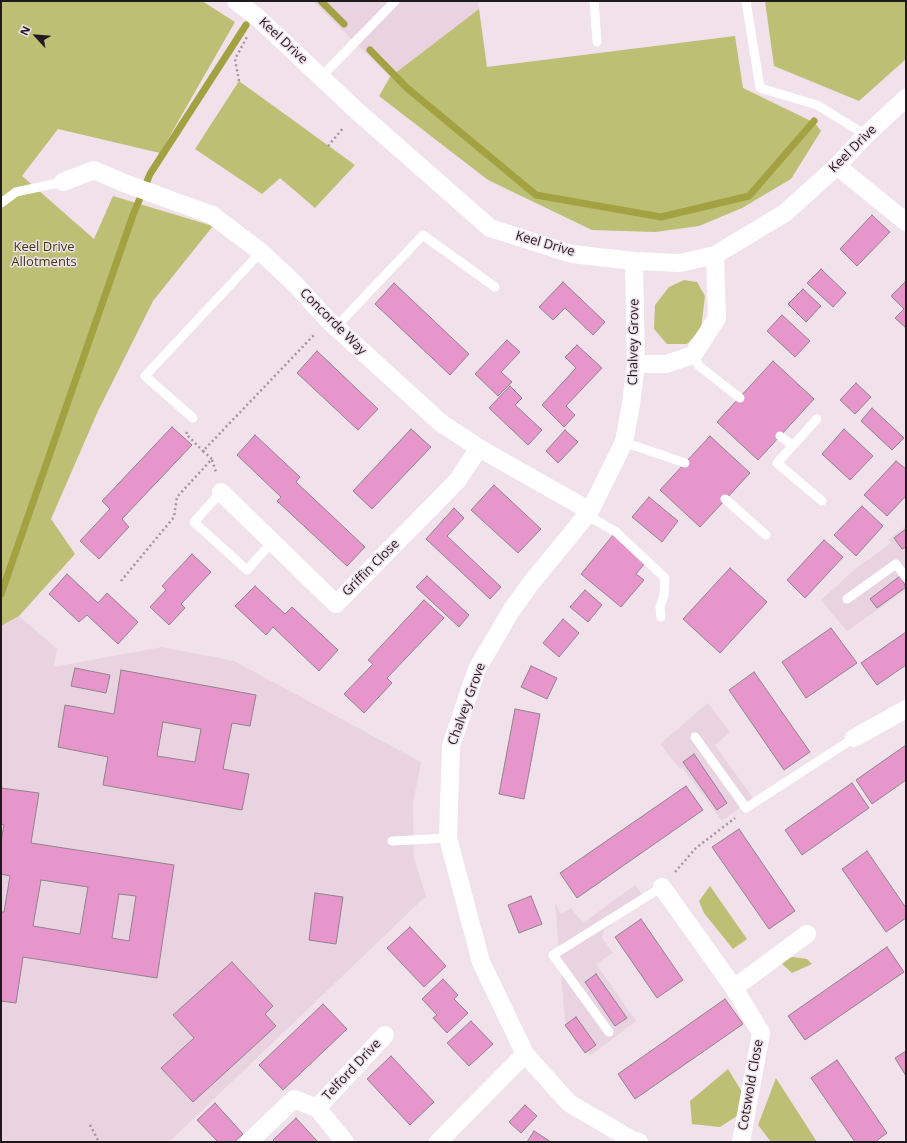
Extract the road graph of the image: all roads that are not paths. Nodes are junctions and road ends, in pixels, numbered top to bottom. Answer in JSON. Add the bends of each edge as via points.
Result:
{"nodes":[{"id":1,"x":236,"y":1,"type":"edge"},
{"id":2,"x":395,"y":1,"type":"edge"},
{"id":3,"x":594,"y":1,"type":"edge"},
{"id":4,"x":746,"y":1,"type":"edge"},
{"id":5,"x":597,"y":42,"type":"dead end"},
{"id":6,"x":321,"y":78,"type":"junction"},
{"id":7,"x":906,"y":98,"type":"edge"},
{"id":8,"x":866,"y":135,"type":"junction"},
{"id":9,"x":837,"y":166,"type":"junction"},
{"id":10,"x":63,"y":182,"type":"joint"},
{"id":11,"x":1,"y":203,"type":"edge"},
{"id":12,"x":906,"y":222,"type":"edge"},
{"id":13,"x":261,"y":252,"type":"junction"},
{"id":14,"x":715,"y":254,"type":"junction"},
{"id":15,"x":634,"y":261,"type":"junction"},
{"id":16,"x":495,"y":287,"type":"dead end"},
{"id":17,"x":332,"y":323,"type":"junction"},
{"id":18,"x":692,"y":355,"type":"junction"},
{"id":19,"x":636,"y":364,"type":"junction"},
{"id":20,"x":740,"y":398,"type":"dead end"},
{"id":21,"x":193,"y":418,"type":"dead end"},
{"id":22,"x":817,"y":419,"type":"dead end"},
{"id":23,"x":780,"y":436,"type":"dead end"},
{"id":24,"x":624,"y":442,"type":"junction"},
{"id":25,"x":792,"y":445,"type":"junction"},
{"id":26,"x":479,"y":448,"type":"junction"},
{"id":27,"x":685,"y":463,"type":"dead end"},
{"id":28,"x":221,"y":492,"type":"joint"},
{"id":29,"x":725,"y":499,"type":"dead end"},
{"id":30,"x":822,"y":501,"type":"dead end"},
{"id":31,"x":589,"y":513,"type":"junction"},
{"id":32,"x":766,"y":535,"type":"dead end"},
{"id":33,"x":272,"y":542,"type":"junction"},
{"id":34,"x":903,"y":565,"type":"edge"},
{"id":35,"x":906,"y":578,"type":"edge"},
{"id":36,"x":848,"y":599,"type":"dead end"},
{"id":37,"x":660,"y":617,"type":"dead end"},
{"id":38,"x":906,"y":709,"type":"edge"},
{"id":39,"x":695,"y":737,"type":"dead end"},
{"id":40,"x":854,"y":738,"type":"joint"},
{"id":41,"x":448,"y":838,"type":"junction"},
{"id":42,"x":392,"y":841,"type":"dead end"},
{"id":43,"x":662,"y":887,"type":"joint"},
{"id":44,"x":807,"y":934,"type":"dead end"},
{"id":45,"x":734,"y":988,"type":"junction"},
{"id":46,"x":610,"y":1032,"type":"dead end"},
{"id":47,"x":385,"y":1035,"type":"dead end"},
{"id":48,"x":525,"y":1054,"type":"junction"},
{"id":49,"x":317,"y":1108,"type":"junction"},
{"id":50,"x":248,"y":1142,"type":"edge"},
{"id":51,"x":345,"y":1142,"type":"edge"},
{"id":52,"x":438,"y":1142,"type":"edge"},
{"id":53,"x":639,"y":1142,"type":"edge"},
{"id":54,"x":741,"y":1142,"type":"edge"}],
"edges":[{"from":1,"to":6,"type":"street","name":"Keel Drive","via":[[257,17]]},
{"from":2,"to":6,"type":"lane"},
{"from":3,"to":5,"type":"lane"},
{"from":4,"to":8,"type":"lane","via":[[760,88],[816,105]]},
{"from":6,"to":15,"type":"street","name":"Keel Drive","via":[[490,228],[572,254]]},
{"from":7,"to":8,"type":"street","name":"Keel Drive"},
{"from":8,"to":9,"type":"street","name":"Keel Drive"},
{"from":9,"to":12,"type":"street"},
{"from":9,"to":14,"type":"street","name":"Keel Drive","via":[[785,213]]},
{"from":10,"to":11,"type":"lane","via":[[16,192]]},
{"from":10,"to":13,"type":"street","name":"Concorde Way","via":[[94,170],[212,215]]},
{"from":13,"to":17,"type":"street","name":"Concorde Way"},
{"from":13,"to":21,"type":"lane","via":[[146,376]]},
{"from":14,"to":15,"type":"street","name":"Keel Drive","via":[[680,263]]},
{"from":14,"to":18,"type":"street","via":[[717,318]]},
{"from":15,"to":19,"type":"street","name":"Chalvey Grove"},
{"from":16,"to":17,"type":"lane","via":[[423,235]]},
{"from":17,"to":26,"type":"street","name":"Concorde Way","via":[[441,423]]},
{"from":18,"to":19,"type":"street","via":[[666,364]]},
{"from":18,"to":20,"type":"lane","via":[[699,366]]},
{"from":19,"to":24,"type":"street","name":"Chalvey Grove"},
{"from":22,"to":25,"type":"lane"},
{"from":23,"to":25,"type":"lane"},
{"from":24,"to":27,"type":"lane"},
{"from":24,"to":31,"type":"street","name":"Chalvey Grove"},
{"from":25,"to":30,"type":"lane","via":[[777,463]]},
{"from":26,"to":31,"type":"street","name":"Concorde Way"},
{"from":26,"to":33,"type":"street","name":"Griffin Close","via":[[457,481],[336,604]]},
{"from":28,"to":33,"type":"street","name":"Griffin Close"},
{"from":28,"to":33,"type":"lane","via":[[194,522],[247,570]]},
{"from":29,"to":32,"type":"lane"},
{"from":31,"to":37,"type":"lane","via":[[616,532],[666,578]]},
{"from":31,"to":41,"type":"street","name":"Chalvey Grove","via":[[532,583],[477,669],[451,746]]},
{"from":34,"to":35,"type":"lane"},
{"from":34,"to":36,"type":"lane","via":[[896,564]]},
{"from":38,"to":40,"type":"street"},
{"from":39,"to":40,"type":"lane","via":[[746,808]]},
{"from":41,"to":42,"type":"lane"},
{"from":41,"to":48,"type":"street","name":"Chalvey Grove","via":[[481,962]]},
{"from":43,"to":45,"type":"street","name":"Cotswold Close"},
{"from":43,"to":46,"type":"lane","via":[[553,955]]},
{"from":44,"to":45,"type":"street"},
{"from":45,"to":54,"type":"street","name":"Cotswold Close","via":[[761,1033]]},
{"from":47,"to":49,"type":"street","name":"Telford Drive"},
{"from":48,"to":52,"type":"street"},
{"from":48,"to":53,"type":"street","name":"Chalvey Grove","via":[[569,1103]]},
{"from":49,"to":50,"type":"street","via":[[294,1099]]},
{"from":49,"to":51,"type":"street","name":"Telford Drive"}]}
